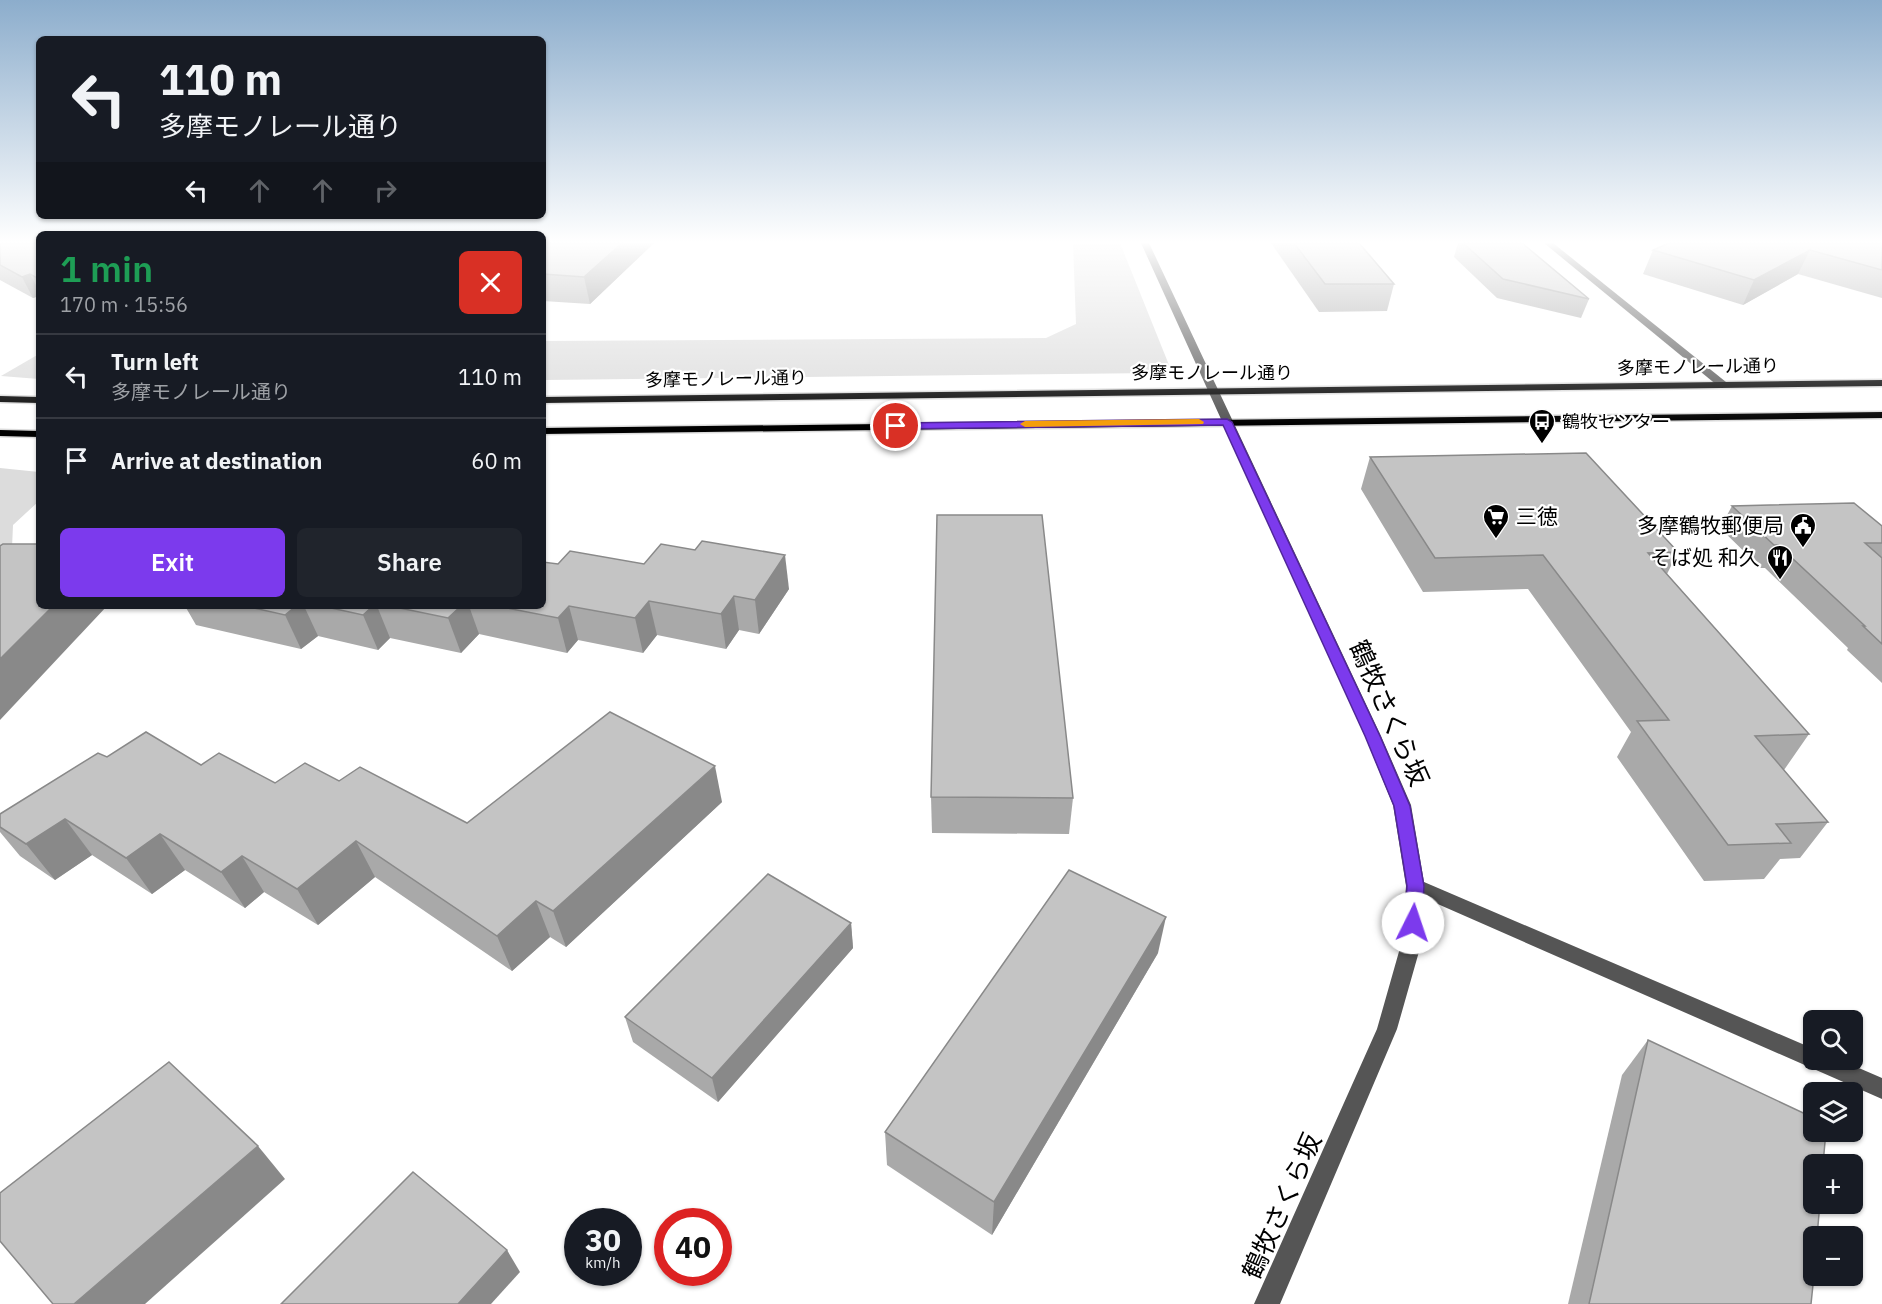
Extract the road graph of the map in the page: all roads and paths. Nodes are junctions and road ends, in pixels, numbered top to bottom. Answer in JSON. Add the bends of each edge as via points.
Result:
{"nodes":[{"id":1,"x":1173,"y":304,"type":"edge"},
{"id":2,"x":1623,"y":304,"type":"edge"},
{"id":3,"x":1882,"y":383,"type":"edge"},
{"id":4,"x":1722,"y":384,"type":"junction"},
{"id":5,"x":1213,"y":391,"type":"junction"},
{"id":6,"x":0,"y":399,"type":"edge"},
{"id":7,"x":36,"y":400,"type":"edge"},
{"id":8,"x":546,"y":400,"type":"edge"},
{"id":9,"x":1882,"y":415,"type":"edge"},
{"id":10,"x":1227,"y":422,"type":"junction"},
{"id":11,"x":546,"y":431,"type":"edge"},
{"id":12,"x":0,"y":434,"type":"edge"},
{"id":13,"x":36,"y":434,"type":"edge"},
{"id":14,"x":1415,"y":886,"type":"junction"},
{"id":15,"x":1803,"y":1054,"type":"edge"},
{"id":16,"x":1839,"y":1070,"type":"edge"},
{"id":17,"x":1882,"y":1089,"type":"edge"},
{"id":18,"x":1267,"y":1304,"type":"edge"}],
"edges":[{"from":1,"to":5,"type":"street","name":"鶴牧さくら坂"},
{"from":2,"to":4,"type":"street"},
{"from":3,"to":4,"type":"main road","name":"多摩モノレール通り"},
{"from":4,"to":5,"type":"main road","name":"多摩モノレール通り"},
{"from":5,"to":8,"type":"main road","name":"多摩モノレール通り"},
{"from":5,"to":10,"type":"street","name":"鶴牧さくら坂"},
{"from":6,"to":7,"type":"main road"},
{"from":9,"to":10,"type":"main road"},
{"from":10,"to":11,"type":"main road"},
{"from":10,"to":14,"type":"street","name":"鶴牧さくら坂","via":[[1402,806]]},
{"from":12,"to":13,"type":"main road"},
{"from":14,"to":15,"type":"street"},
{"from":14,"to":18,"type":"street","name":"鶴牧さくら坂","via":[[1412,941],[1388,1029]]},
{"from":16,"to":17,"type":"street"}]}
